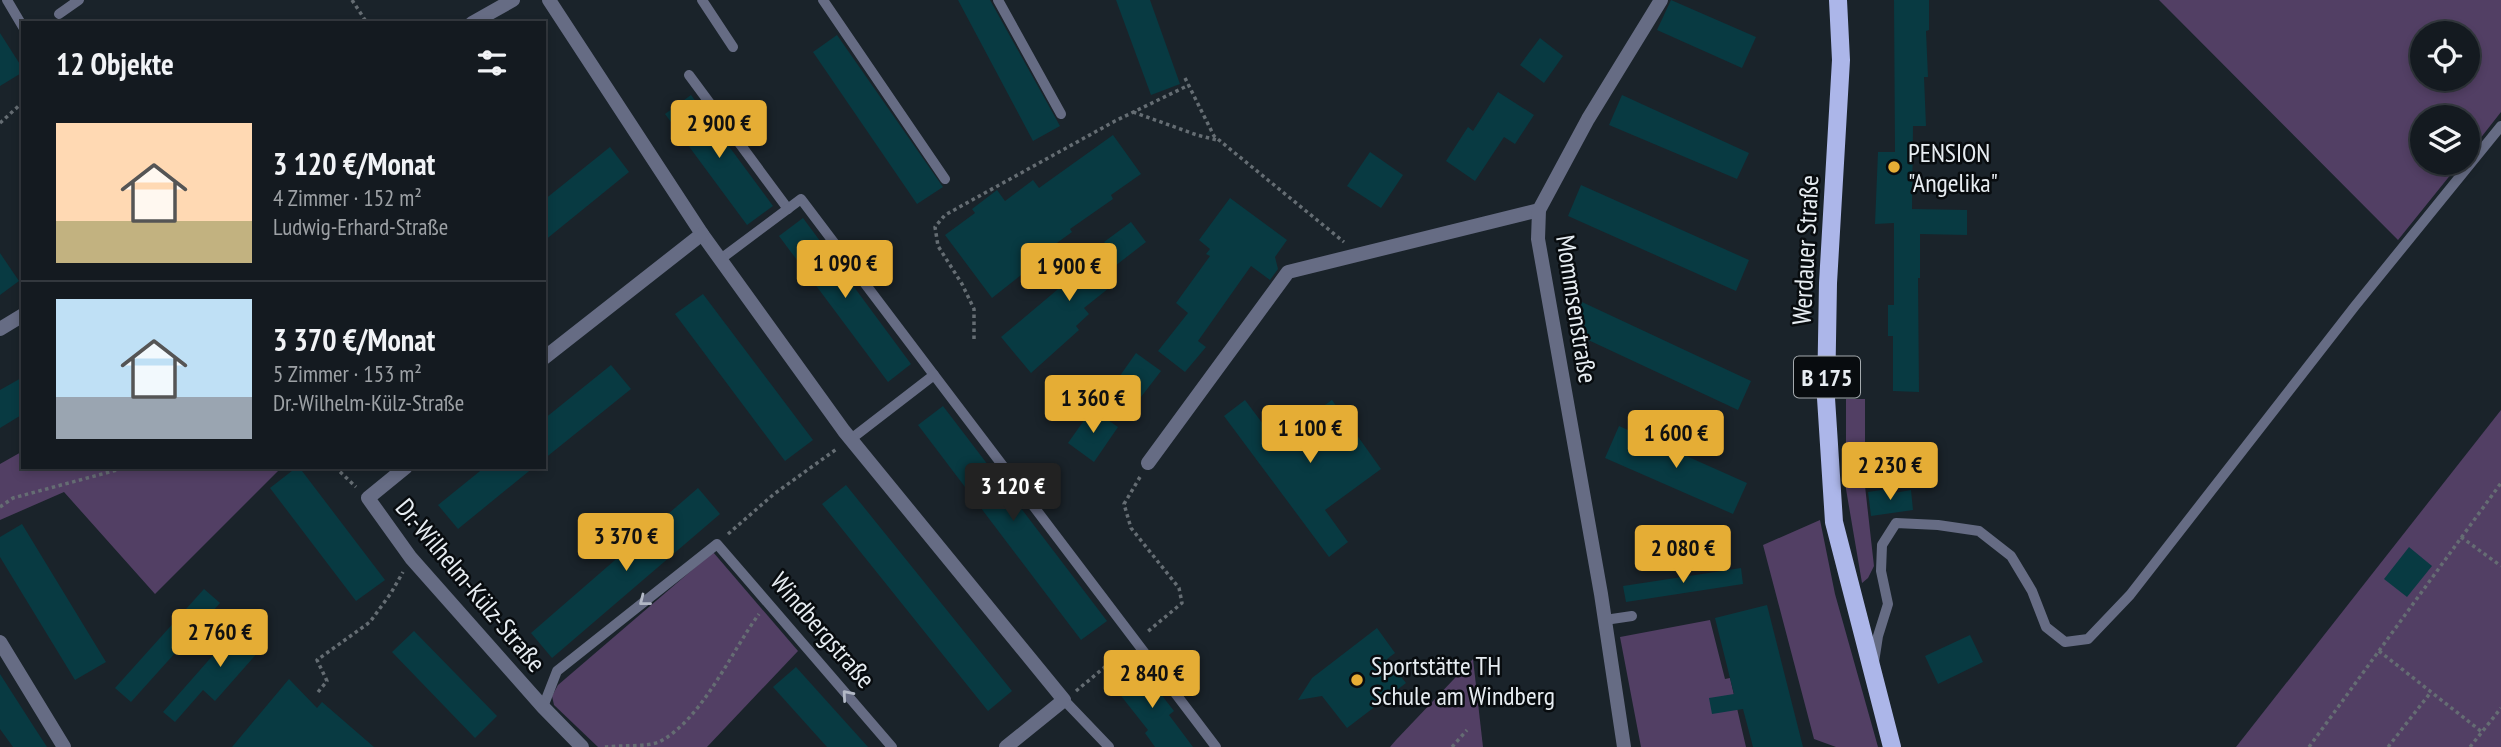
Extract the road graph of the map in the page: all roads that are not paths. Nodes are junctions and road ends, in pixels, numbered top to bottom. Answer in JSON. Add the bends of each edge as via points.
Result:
{"nodes":[{"id":1,"x":7,"y":0,"type":"edge"},
{"id":2,"x":79,"y":0,"type":"edge"},
{"id":3,"x":513,"y":0,"type":"edge"},
{"id":4,"x":549,"y":0,"type":"edge"},
{"id":5,"x":702,"y":0,"type":"edge"},
{"id":6,"x":823,"y":0,"type":"edge"},
{"id":7,"x":999,"y":0,"type":"edge"},
{"id":8,"x":1661,"y":0,"type":"edge"},
{"id":9,"x":1838,"y":0,"type":"edge"},
{"id":10,"x":59,"y":14,"type":"dead end"},
{"id":11,"x":476,"y":21,"type":"edge"},
{"id":12,"x":21,"y":24,"type":"edge"},
{"id":13,"x":733,"y":47,"type":"dead end"},
{"id":14,"x":689,"y":75,"type":"dead end"},
{"id":15,"x":1061,"y":114,"type":"dead end"},
{"id":16,"x":2501,"y":126,"type":"edge"},
{"id":17,"x":945,"y":179,"type":"dead end"},
{"id":18,"x":788,"y":209,"type":"junction"},
{"id":19,"x":1539,"y":210,"type":"junction"},
{"id":20,"x":702,"y":233,"type":"junction"},
{"id":21,"x":722,"y":258,"type":"junction"},
{"id":22,"x":21,"y":315,"type":"edge"},
{"id":23,"x":0,"y":329,"type":"edge"},
{"id":24,"x":546,"y":356,"type":"edge"},
{"id":25,"x":934,"y":375,"type":"junction"},
{"id":26,"x":851,"y":439,"type":"junction"},
{"id":27,"x":1148,"y":463,"type":"road end"},
{"id":28,"x":404,"y":469,"type":"edge"},
{"id":29,"x":717,"y":544,"type":"joint"},
{"id":30,"x":1632,"y":616,"type":"dead end"},
{"id":31,"x":1605,"y":621,"type":"junction"},
{"id":32,"x":0,"y":642,"type":"edge"},
{"id":33,"x":6,"y":666,"type":"edge"},
{"id":34,"x":1873,"y":671,"type":"junction"},
{"id":35,"x":1065,"y":700,"type":"junction"},
{"id":36,"x":543,"y":708,"type":"junction"},
{"id":37,"x":64,"y":747,"type":"edge"},
{"id":38,"x":582,"y":747,"type":"edge"},
{"id":39,"x":892,"y":747,"type":"edge"},
{"id":40,"x":1006,"y":747,"type":"edge"},
{"id":41,"x":1109,"y":747,"type":"edge"},
{"id":42,"x":1216,"y":747,"type":"edge"},
{"id":43,"x":1624,"y":747,"type":"edge"},
{"id":44,"x":1892,"y":747,"type":"edge"}],
"edges":[{"from":1,"to":12,"type":"lane"},
{"from":2,"to":10,"type":"lane"},
{"from":3,"to":11,"type":"street"},
{"from":4,"to":20,"type":"street"},
{"from":5,"to":13,"type":"lane"},
{"from":6,"to":17,"type":"lane"},
{"from":7,"to":15,"type":"lane"},
{"from":8,"to":19,"type":"street","name":"Mommsenstraße"},
{"from":9,"to":34,"type":"main road","name":"Werdauer Straße","number":"B 175","via":[[1842,60],[1826,398],[1834,522]]},
{"from":14,"to":18,"type":"lane"},
{"from":16,"to":34,"type":"lane","via":[[2130,595],[2088,639],[2065,642],[2046,627],[2011,556],[1979,531],[1896,523],[1882,545],[1881,571],[1888,604]]},
{"from":18,"to":21,"type":"lane"},
{"from":18,"to":25,"type":"lane","via":[[802,199]]},
{"from":19,"to":27,"type":"street","name":"Mommsenstraße","via":[[1287,272]]},
{"from":19,"to":31,"type":"street","name":"Mommsenstraße","via":[[1538,239]]},
{"from":20,"to":21,"type":"street"},
{"from":20,"to":24,"type":"street"},
{"from":21,"to":26,"type":"street"},
{"from":22,"to":23,"type":"street"},
{"from":25,"to":26,"type":"lane"},
{"from":25,"to":42,"type":"lane"},
{"from":26,"to":35,"type":"street"},
{"from":28,"to":36,"type":"street","name":"Dr.-Wilhelm-Külz-Straße","via":[[368,498],[411,558]]},
{"from":29,"to":36,"type":"lane","name":"Dr.-Wilhelm-Külz-Straße","one_way":true,"via":[[557,671]]},
{"from":39,"to":29,"type":"lane","name":"Windbergstraße","one_way":true},
{"from":30,"to":31,"type":"lane"},
{"from":31,"to":43,"type":"street","name":"Mommsenstraße"},
{"from":32,"to":33,"type":"street"},
{"from":33,"to":37,"type":"street"},
{"from":34,"to":44,"type":"main road","name":"Werdauer Straße","number":"B 175"},
{"from":35,"to":40,"type":"street"},
{"from":35,"to":41,"type":"lane"},
{"from":36,"to":38,"type":"street","name":"Dr.-Wilhelm-Külz-Straße"}]}
